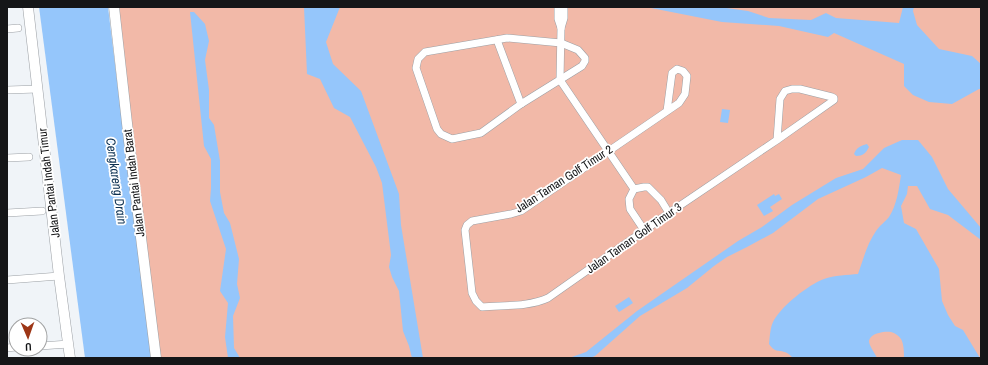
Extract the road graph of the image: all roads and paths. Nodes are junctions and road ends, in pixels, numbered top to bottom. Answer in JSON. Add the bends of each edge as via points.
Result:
{"nodes":[{"id":1,"x":28,"y":7,"type":"edge"},
{"id":2,"x":114,"y":7,"type":"edge"},
{"id":3,"x":558,"y":7,"type":"edge"},
{"id":4,"x":564,"y":7,"type":"edge"},
{"id":5,"x":18,"y":28,"type":"dead end"},
{"id":6,"x":561,"y":28,"type":"junction"},
{"id":7,"x":7,"y":29,"type":"edge"},
{"id":8,"x":497,"y":40,"type":"junction"},
{"id":9,"x":561,"y":43,"type":"junction"},
{"id":10,"x":560,"y":80,"type":"junction"},
{"id":11,"x":38,"y":89,"type":"junction"},
{"id":12,"x":7,"y":90,"type":"edge"},
{"id":13,"x":521,"y":104,"type":"junction"},
{"id":14,"x":667,"y":111,"type":"junction"},
{"id":15,"x":777,"y":140,"type":"junction"},
{"id":16,"x":608,"y":151,"type":"junction"},
{"id":17,"x":29,"y":157,"type":"dead end"},
{"id":18,"x":7,"y":158,"type":"edge"},
{"id":19,"x":634,"y":189,"type":"junction"},
{"id":20,"x":42,"y":210,"type":"dead end"},
{"id":21,"x":7,"y":213,"type":"edge"},
{"id":22,"x":669,"y":213,"type":"junction"},
{"id":23,"x":644,"y":230,"type":"junction"},
{"id":24,"x":59,"y":276,"type":"junction"},
{"id":25,"x":7,"y":280,"type":"edge"},
{"id":26,"x":482,"y":307,"type":"joint"},
{"id":27,"x":68,"y":344,"type":"junction"},
{"id":28,"x":48,"y":345,"type":"edge"},
{"id":29,"x":70,"y":358,"type":"edge"},
{"id":30,"x":156,"y":358,"type":"edge"}],
"edges":[{"from":1,"to":11,"type":"street","name":"Jalan Pantai Indah Timur"},
{"from":2,"to":30,"type":"street","name":"Jalan Pantai Indah Barat"},
{"from":3,"to":6,"type":"street"},
{"from":4,"to":6,"type":"street"},
{"from":5,"to":7,"type":"street"},
{"from":6,"to":9,"type":"street"},
{"from":8,"to":9,"type":"street","via":[[507,38]]},
{"from":8,"to":13,"type":"street"},
{"from":8,"to":13,"type":"street","via":[[424,52],[418,59],[416,68],[437,129],[452,139],[481,133]]},
{"from":9,"to":10,"type":"street"},
{"from":9,"to":10,"type":"street","via":[[578,50],[585,61],[582,66]]},
{"from":10,"to":13,"type":"street"},
{"from":10,"to":16,"type":"street"},
{"from":11,"to":12,"type":"street"},
{"from":11,"to":24,"type":"street","name":"Jalan Pantai Indah Timur"},
{"from":14,"to":14,"type":"street","name":"Jalan Taman Golf Timur 2","via":[[679,103],[686,94],[687,76],[677,69],[672,73]]},
{"from":14,"to":16,"type":"street","name":"Jalan Taman Golf Timur 2"},
{"from":15,"to":15,"type":"street","name":"Jalan Taman Golf Timur 3","via":[[780,99],[785,91],[800,89],[834,98]]},
{"from":15,"to":22,"type":"street","name":"Jalan Taman Golf Timur 3"},
{"from":16,"to":19,"type":"street"},
{"from":16,"to":26,"type":"street","name":"Jalan Taman Golf Timur 2","via":[[521,211],[472,221],[467,225],[465,230],[472,293]]},
{"from":17,"to":18,"type":"street"},
{"from":19,"to":22,"type":"street","via":[[648,187]]},
{"from":19,"to":23,"type":"street","via":[[628,199],[630,208]]},
{"from":20,"to":21,"type":"street"},
{"from":22,"to":23,"type":"street","name":"Jalan Taman Golf Timur 3"},
{"from":23,"to":26,"type":"street","name":"Jalan Taman Golf Timur 3","via":[[548,298],[530,304]]},
{"from":24,"to":25,"type":"street"},
{"from":24,"to":27,"type":"street","name":"Jalan Pantai Indah Timur"},
{"from":27,"to":28,"type":"street"},
{"from":27,"to":29,"type":"street","name":"Jalan Pantai Indah Timur"}]}
